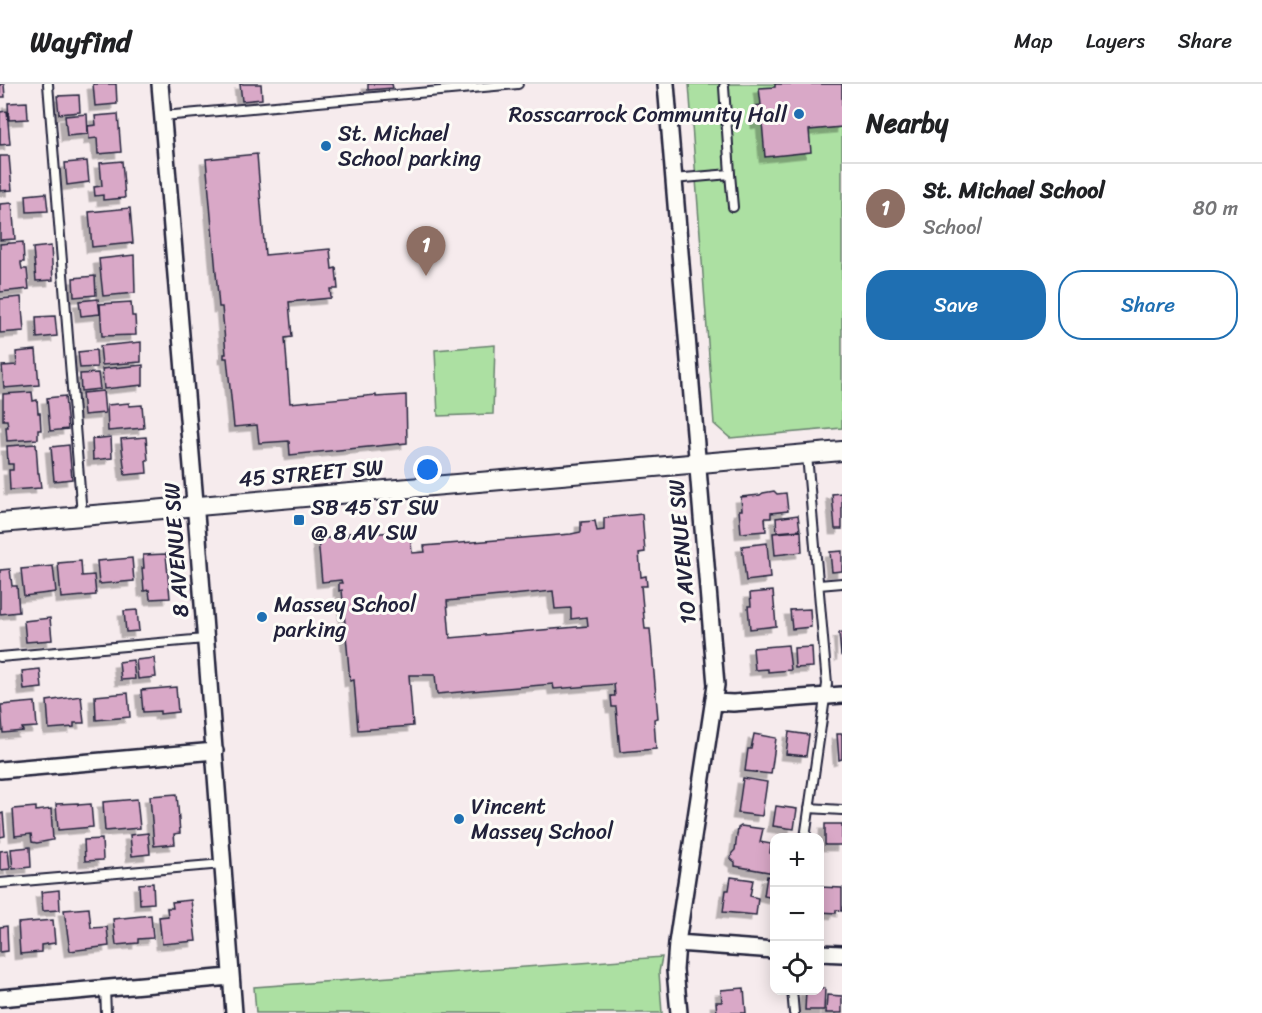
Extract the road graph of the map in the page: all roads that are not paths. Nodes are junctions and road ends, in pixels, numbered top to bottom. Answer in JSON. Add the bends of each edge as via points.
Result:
{"nodes":[{"id":1,"x":48,"y":84,"type":"edge"},
{"id":2,"x":160,"y":84,"type":"edge"},
{"id":3,"x":518,"y":84,"type":"edge"},
{"id":4,"x":666,"y":84,"type":"edge"},
{"id":5,"x":724,"y":87,"type":"dead end"},
{"id":6,"x":163,"y":116,"type":"junction"},
{"id":7,"x":730,"y":174,"type":"junction"},
{"id":8,"x":673,"y":179,"type":"junction"},
{"id":9,"x":733,"y":207,"type":"dead end"},
{"id":10,"x":842,"y":451,"type":"edge"},
{"id":11,"x":807,"y":454,"type":"junction"},
{"id":12,"x":697,"y":463,"type":"junction"},
{"id":13,"x":195,"y":507,"type":"junction"},
{"id":14,"x":82,"y":516,"type":"junction"},
{"id":15,"x":0,"y":523,"type":"edge"},
{"id":16,"x":842,"y":584,"type":"edge"},
{"id":17,"x":819,"y":585,"type":"junction"},
{"id":18,"x":205,"y":639,"type":"junction"},
{"id":19,"x":0,"y":657,"type":"edge"},
{"id":20,"x":842,"y":695,"type":"edge"},
{"id":21,"x":824,"y":697,"type":"junction"},
{"id":22,"x":715,"y":702,"type":"junction"},
{"id":23,"x":215,"y":751,"type":"junction"},
{"id":24,"x":0,"y":770,"type":"edge"},
{"id":25,"x":809,"y":808,"type":"junction"},
{"id":26,"x":842,"y":810,"type":"edge"},
{"id":27,"x":806,"y":833,"type":"edge"},
{"id":28,"x":223,"y":864,"type":"junction"},
{"id":29,"x":0,"y":883,"type":"edge"},
{"id":30,"x":677,"y":943,"type":"junction"},
{"id":31,"x":770,"y":950,"type":"edge"},
{"id":32,"x":824,"y":953,"type":"edge"},
{"id":33,"x":842,"y":954,"type":"edge"},
{"id":34,"x":231,"y":977,"type":"junction"},
{"id":35,"x":105,"y":988,"type":"junction"},
{"id":36,"x":792,"y":995,"type":"edge"},
{"id":37,"x":0,"y":998,"type":"edge"},
{"id":38,"x":106,"y":1013,"type":"edge"},
{"id":39,"x":234,"y":1013,"type":"edge"},
{"id":40,"x":679,"y":1013,"type":"edge"},
{"id":41,"x":794,"y":1013,"type":"edge"}],
"edges":[{"from":1,"to":14,"type":"lane"},
{"from":2,"to":6,"type":"street","name":"8 AVENUE SW"},
{"from":3,"to":6,"type":"lane"},
{"from":4,"to":8,"type":"street","name":"10 AVENUE SW"},
{"from":5,"to":7,"type":"lane"},
{"from":6,"to":13,"type":"street","name":"8 AVENUE SW"},
{"from":7,"to":8,"type":"lane"},
{"from":7,"to":9,"type":"lane"},
{"from":8,"to":12,"type":"street","name":"10 AVENUE SW"},
{"from":10,"to":11,"type":"street","name":"45 STREET SW"},
{"from":11,"to":12,"type":"street","name":"45 STREET SW"},
{"from":11,"to":17,"type":"lane"},
{"from":12,"to":13,"type":"street","name":"45 STREET SW"},
{"from":12,"to":22,"type":"street","name":"10 AVENUE SW"},
{"from":13,"to":14,"type":"street","name":"45 STREET SW"},
{"from":13,"to":18,"type":"street","name":"8 AVENUE SW"},
{"from":14,"to":15,"type":"street","name":"45 STREET SW"},
{"from":16,"to":17,"type":"lane"},
{"from":17,"to":21,"type":"lane"},
{"from":18,"to":19,"type":"lane"},
{"from":18,"to":23,"type":"street","name":"8 AVENUE SW"},
{"from":20,"to":21,"type":"street"},
{"from":21,"to":22,"type":"street"},
{"from":21,"to":25,"type":"lane"},
{"from":22,"to":30,"type":"street","name":"10 AVENUE SW"},
{"from":23,"to":24,"type":"street"},
{"from":23,"to":28,"type":"street","name":"8 AVENUE SW"},
{"from":25,"to":26,"type":"lane"},
{"from":25,"to":27,"type":"lane"},
{"from":28,"to":29,"type":"lane"},
{"from":28,"to":34,"type":"street","name":"8 AVENUE SW"},
{"from":30,"to":31,"type":"street"},
{"from":30,"to":40,"type":"street","name":"10 AVENUE SW"},
{"from":32,"to":33,"type":"street"},
{"from":34,"to":35,"type":"street"},
{"from":34,"to":39,"type":"street","name":"8 AVENUE SW"},
{"from":35,"to":37,"type":"street"},
{"from":35,"to":38,"type":"lane"},
{"from":36,"to":41,"type":"lane"}]}
